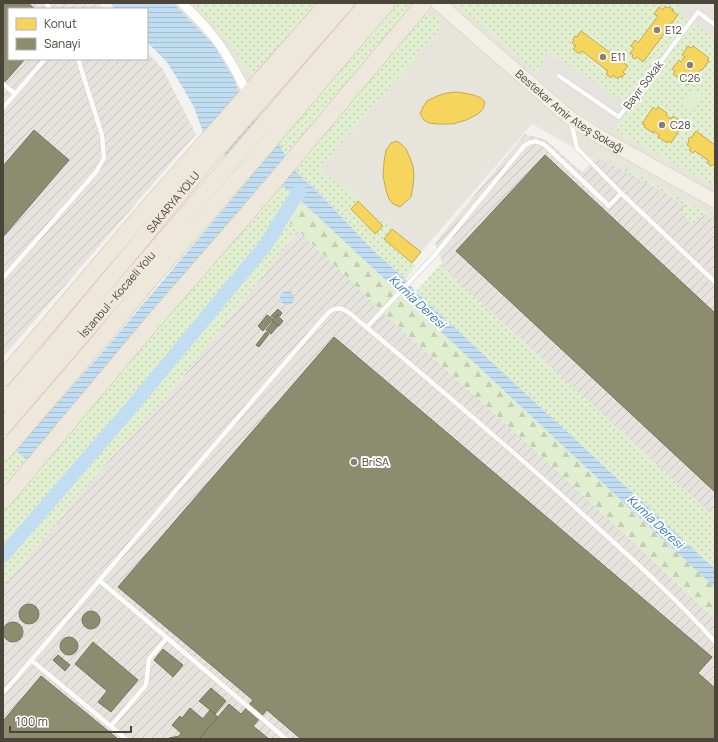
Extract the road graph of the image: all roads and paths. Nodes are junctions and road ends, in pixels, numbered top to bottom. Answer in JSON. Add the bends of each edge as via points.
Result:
{"nodes":[{"id":1,"x":182,"y":3,"type":"edge"},
{"id":2,"x":328,"y":3,"type":"edge"},
{"id":3,"x":346,"y":3,"type":"edge"},
{"id":4,"x":368,"y":3,"type":"edge"},
{"id":5,"x":387,"y":3,"type":"edge"},
{"id":6,"x":393,"y":3,"type":"edge"},
{"id":7,"x":424,"y":3,"type":"edge"},
{"id":8,"x":438,"y":3,"type":"edge"},
{"id":9,"x":715,"y":25,"type":"edge"},
{"id":10,"x":368,"y":26,"type":"junction"},
{"id":11,"x":44,"y":60,"type":"edge"},
{"id":12,"x":78,"y":60,"type":"edge"},
{"id":13,"x":558,"y":76,"type":"dead end"},
{"id":14,"x":3,"y":84,"type":"edge"},
{"id":15,"x":15,"y":94,"type":"junction"},
{"id":16,"x":247,"y":102,"type":"junction"},
{"id":17,"x":3,"y":108,"type":"edge"},
{"id":18,"x":570,"y":118,"type":"junction"},
{"id":19,"x":211,"y":150,"type":"junction"},
{"id":20,"x":213,"y":182,"type":"junction"},
{"id":21,"x":621,"y":193,"type":"junction"},
{"id":22,"x":715,"y":201,"type":"edge"},
{"id":23,"x":3,"y":278,"type":"edge"},
{"id":24,"x":149,"y":281,"type":"junction"},
{"id":25,"x":715,"y":282,"type":"edge"},
{"id":26,"x":366,"y":327,"type":"junction"},
{"id":27,"x":50,"y":361,"type":"junction"},
{"id":28,"x":3,"y":378,"type":"edge"},
{"id":29,"x":3,"y":404,"type":"edge"},
{"id":30,"x":3,"y":427,"type":"edge"},
{"id":31,"x":3,"y":453,"type":"edge"},
{"id":32,"x":3,"y":501,"type":"edge"},
{"id":33,"x":100,"y":581,"type":"junction"},
{"id":34,"x":167,"y":638,"type":"junction"},
{"id":35,"x":715,"y":642,"type":"edge"},
{"id":36,"x":31,"y":660,"type":"junction"},
{"id":37,"x":3,"y":693,"type":"edge"},
{"id":38,"x":111,"y":726,"type":"junction"},
{"id":39,"x":126,"y":739,"type":"edge"},
{"id":40,"x":286,"y":739,"type":"edge"}],
"edges":[{"from":1,"to":16,"type":"street","via":[[207,28],[226,54]]},
{"from":2,"to":16,"type":"highway"},
{"from":3,"to":16,"type":"highway","name":"SAKARYA YOLU"},
{"from":4,"to":20,"type":"highway","name":"İstanbul - Kocaeli Yolu"},
{"from":5,"to":10,"type":"highway"},
{"from":6,"to":10,"type":"highway","via":[[382,16]]},
{"from":7,"to":32,"type":"highway"},
{"from":8,"to":18,"type":"main road","name":"Bestekar Amir Ateş Sokağı"},
{"from":9,"to":13,"type":"lane","name":"Bayır Sokak","via":[[698,12],[619,117]]},
{"from":10,"to":24,"type":"highway"},
{"from":11,"to":15,"type":"lane"},
{"from":12,"to":23,"type":"lane","via":[[102,135],[104,158],[96,172]]},
{"from":14,"to":15,"type":"lane"},
{"from":15,"to":17,"type":"lane"},
{"from":16,"to":19,"type":"highway","name":"SAKARYA YOLU"},
{"from":18,"to":21,"type":"lane","via":[[578,148]]},
{"from":18,"to":22,"type":"main road","name":"Bestekar Amir Ateş Sokağı"},
{"from":19,"to":27,"type":"highway","name":"SAKARYA YOLU"},
{"from":19,"to":28,"type":"highway","via":[[108,255]]},
{"from":20,"to":24,"type":"highway"},
{"from":20,"to":27,"type":"highway","name":"İstanbul - Kocaeli Yolu"},
{"from":21,"to":25,"type":"lane"},
{"from":21,"to":26,"type":"lane","via":[[609,206],[546,146],[540,142],[529,142],[434,256]]},
{"from":24,"to":31,"type":"highway"},
{"from":26,"to":33,"type":"lane","via":[[340,308],[329,312]]},
{"from":26,"to":35,"type":"lane","via":[[561,495],[693,618]]},
{"from":27,"to":29,"type":"highway","name":"SAKARYA YOLU"},
{"from":27,"to":30,"type":"highway","name":"İstanbul - Kocaeli Yolu"},
{"from":33,"to":34,"type":"lane"},
{"from":33,"to":36,"type":"lane"},
{"from":34,"to":38,"type":"lane","via":[[149,659],[146,685]]},
{"from":34,"to":40,"type":"lane"},
{"from":36,"to":37,"type":"lane"},
{"from":36,"to":38,"type":"lane"},
{"from":38,"to":39,"type":"lane"}]}
